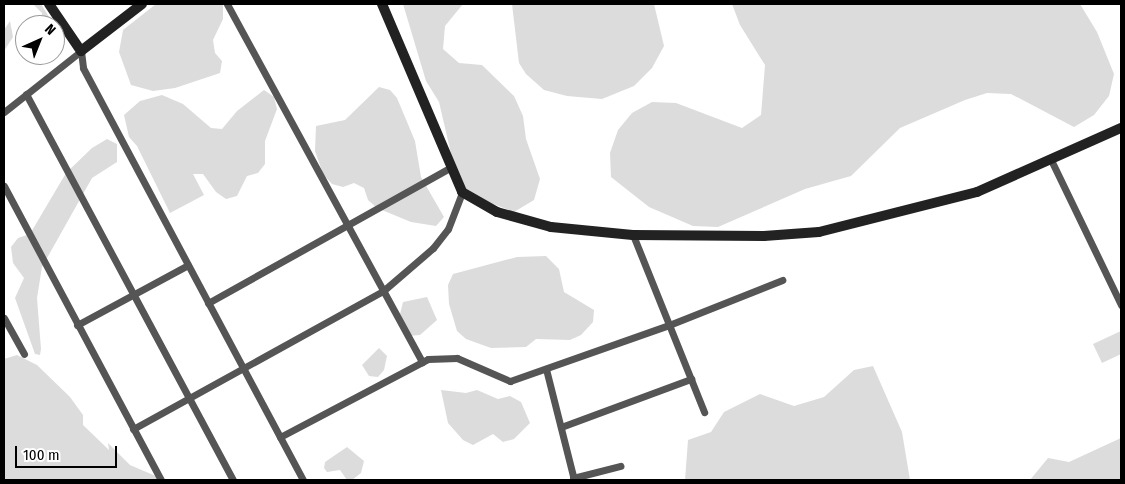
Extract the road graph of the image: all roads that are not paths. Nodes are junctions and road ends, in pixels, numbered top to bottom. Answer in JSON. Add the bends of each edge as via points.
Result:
{"nodes":[{"id":1,"x":49,"y":4,"type":"edge"},
{"id":2,"x":142,"y":4,"type":"edge"},
{"id":3,"x":227,"y":4,"type":"edge"},
{"id":4,"x":382,"y":4,"type":"edge"},
{"id":5,"x":81,"y":51,"type":"junction"},
{"id":6,"x":26,"y":94,"type":"junction"},
{"id":7,"x":4,"y":112,"type":"edge"},
{"id":8,"x":1121,"y":128,"type":"edge"},
{"id":9,"x":1052,"y":162,"type":"junction"},
{"id":10,"x":451,"y":167,"type":"junction"},
{"id":11,"x":4,"y":186,"type":"edge"},
{"id":12,"x":462,"y":192,"type":"junction"},
{"id":13,"x":346,"y":223,"type":"junction"},
{"id":14,"x":633,"y":235,"type":"junction"},
{"id":15,"x":188,"y":265,"type":"junction"},
{"id":16,"x":782,"y":280,"type":"dead end"},
{"id":17,"x":383,"y":291,"type":"junction"},
{"id":18,"x":132,"y":295,"type":"junction"},
{"id":19,"x":208,"y":303,"type":"junction"},
{"id":20,"x":1121,"y":305,"type":"edge"},
{"id":21,"x":4,"y":318,"type":"edge"},
{"id":22,"x":77,"y":325,"type":"junction"},
{"id":23,"x":669,"y":325,"type":"junction"},
{"id":24,"x":24,"y":354,"type":"dead end"},
{"id":25,"x":422,"y":362,"type":"junction"},
{"id":26,"x":243,"y":368,"type":"junction"},
{"id":27,"x":546,"y":369,"type":"junction"},
{"id":28,"x":691,"y":379,"type":"junction"},
{"id":29,"x":188,"y":398,"type":"junction"},
{"id":30,"x":704,"y":412,"type":"dead end"},
{"id":31,"x":560,"y":427,"type":"junction"},
{"id":32,"x":133,"y":429,"type":"junction"},
{"id":33,"x":280,"y":437,"type":"junction"},
{"id":34,"x":620,"y":466,"type":"dead end"},
{"id":35,"x":574,"y":479,"type":"edge"},
{"id":36,"x":161,"y":480,"type":"edge"},
{"id":37,"x":233,"y":480,"type":"edge"},
{"id":38,"x":303,"y":480,"type":"edge"}],
"edges":[{"from":1,"to":5,"type":"street"},
{"from":2,"to":5,"type":"street"},
{"from":3,"to":13,"type":"street"},
{"from":4,"to":10,"type":"street"},
{"from":5,"to":6,"type":"street"},
{"from":5,"to":15,"type":"street","via":[[83,68]]},
{"from":6,"to":7,"type":"street"},
{"from":6,"to":18,"type":"street"},
{"from":8,"to":9,"type":"street"},
{"from":9,"to":14,"type":"street","via":[[977,192],[819,232],[764,236]]},
{"from":9,"to":20,"type":"street"},
{"from":10,"to":12,"type":"street"},
{"from":10,"to":13,"type":"street"},
{"from":11,"to":22,"type":"street"},
{"from":12,"to":14,"type":"street","via":[[482,206],[524,221],[571,230]]},
{"from":12,"to":17,"type":"street","via":[[448,229],[433,248]]},
{"from":13,"to":17,"type":"street"},
{"from":13,"to":19,"type":"street"},
{"from":14,"to":23,"type":"street"},
{"from":15,"to":18,"type":"street"},
{"from":15,"to":19,"type":"street"},
{"from":16,"to":23,"type":"street"},
{"from":17,"to":25,"type":"street"},
{"from":17,"to":26,"type":"street"},
{"from":18,"to":22,"type":"street"},
{"from":18,"to":29,"type":"street"},
{"from":19,"to":26,"type":"street"},
{"from":21,"to":24,"type":"street"},
{"from":22,"to":32,"type":"street"},
{"from":23,"to":27,"type":"street"},
{"from":23,"to":28,"type":"street"},
{"from":25,"to":27,"type":"street","via":[[440,357],[457,358],[510,381]]},
{"from":25,"to":33,"type":"street"},
{"from":26,"to":29,"type":"street"},
{"from":26,"to":33,"type":"street"},
{"from":27,"to":31,"type":"street"},
{"from":28,"to":30,"type":"street"},
{"from":28,"to":31,"type":"street"},
{"from":29,"to":32,"type":"street"},
{"from":29,"to":37,"type":"street"},
{"from":31,"to":35,"type":"street"},
{"from":32,"to":36,"type":"street"},
{"from":33,"to":38,"type":"street"},
{"from":34,"to":35,"type":"street"}]}
